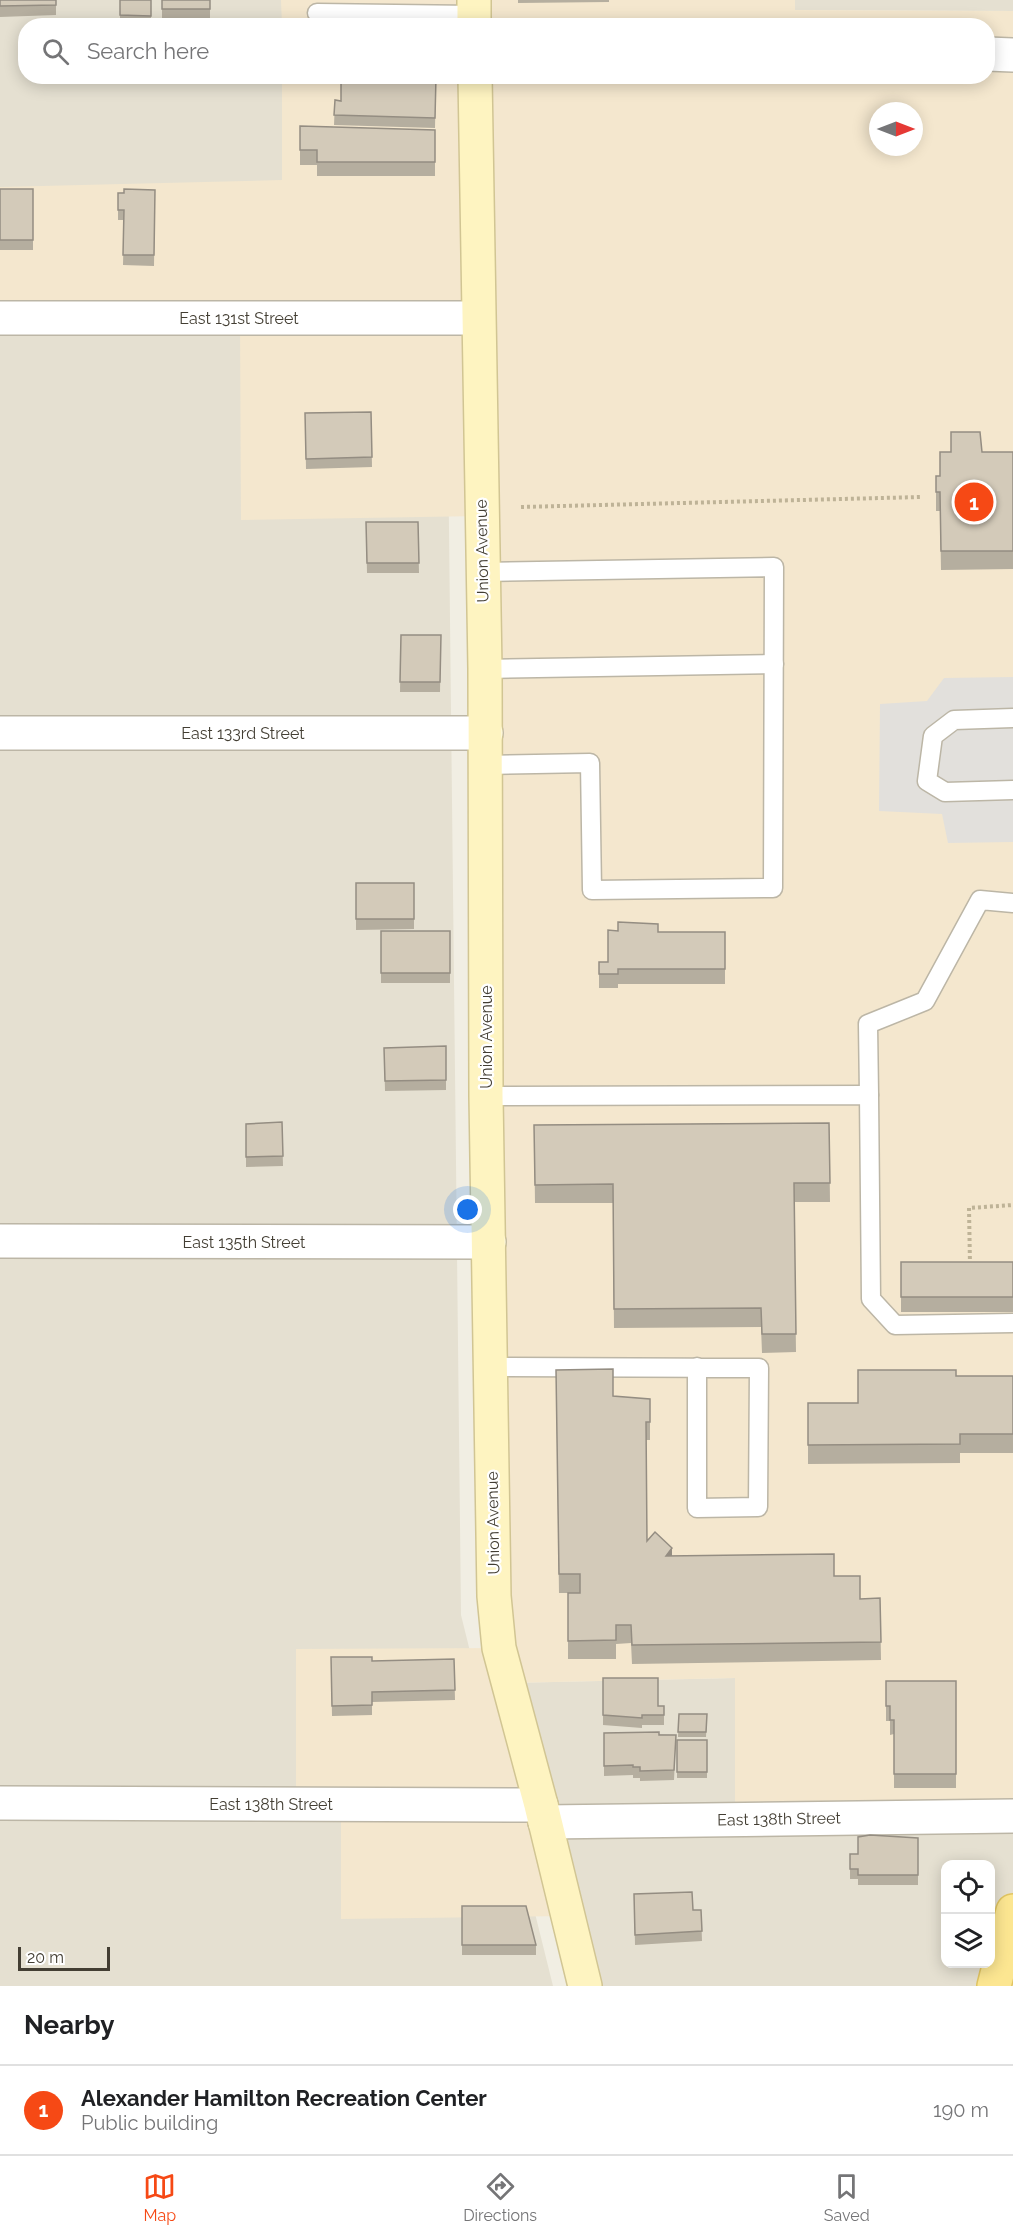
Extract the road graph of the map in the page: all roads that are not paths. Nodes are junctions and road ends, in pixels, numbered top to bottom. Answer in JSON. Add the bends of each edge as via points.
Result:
{"nodes":[{"id":1,"x":474,"y":13,"type":"edge"},
{"id":2,"x":318,"y":14,"type":"dead end"},
{"id":3,"x":995,"y":54,"type":"edge"},
{"id":4,"x":1013,"y":55,"type":"edge"},
{"id":5,"x":475,"y":84,"type":"edge"},
{"id":6,"x":0,"y":318,"type":"edge"},
{"id":7,"x":477,"y":318,"type":"junction"},
{"id":8,"x":483,"y":572,"type":"junction"},
{"id":9,"x":774,"y":664,"type":"junction"},
{"id":10,"x":485,"y":669,"type":"junction"},
{"id":11,"x":1013,"y":718,"type":"edge"},
{"id":12,"x":0,"y":733,"type":"edge"},
{"id":13,"x":486,"y":733,"type":"junction"},
{"id":14,"x":485,"y":765,"type":"junction"},
{"id":15,"x":1013,"y":790,"type":"edge"},
{"id":16,"x":1013,"y":903,"type":"edge"},
{"id":17,"x":869,"y":1095,"type":"junction"},
{"id":18,"x":486,"y":1096,"type":"junction"},
{"id":19,"x":0,"y":1241,"type":"edge"},
{"id":20,"x":489,"y":1242,"type":"junction"},
{"id":21,"x":1013,"y":1323,"type":"edge"},
{"id":22,"x":491,"y":1367,"type":"junction"},
{"id":23,"x":697,"y":1367,"type":"junction"},
{"id":24,"x":0,"y":1803,"type":"edge"},
{"id":25,"x":543,"y":1813,"type":"junction"},
{"id":26,"x":1013,"y":1816,"type":"edge"},
{"id":27,"x":1013,"y":1911,"type":"edge"},
{"id":28,"x":585,"y":1986,"type":"edge"},
{"id":29,"x":994,"y":1986,"type":"edge"}],
"edges":[{"from":1,"to":2,"type":"lane"},
{"from":3,"to":4,"type":"street"},
{"from":5,"to":7,"type":"main road","name":"Union Avenue"},
{"from":6,"to":7,"type":"street","name":"East 131st Street"},
{"from":7,"to":8,"type":"main road","name":"Union Avenue"},
{"from":8,"to":9,"type":"lane","via":[[774,567]]},
{"from":8,"to":10,"type":"main road","name":"Union Avenue"},
{"from":9,"to":10,"type":"lane"},
{"from":9,"to":14,"type":"lane","via":[[773,888],[592,890],[590,763]]},
{"from":10,"to":13,"type":"main road","name":"Union Avenue"},
{"from":11,"to":15,"type":"lane","via":[[954,720],[933,736],[927,781],[945,792]]},
{"from":12,"to":13,"type":"street","name":"East 133rd Street"},
{"from":13,"to":14,"type":"main road","name":"Union Avenue"},
{"from":14,"to":18,"type":"main road","name":"Union Avenue"},
{"from":16,"to":17,"type":"lane","via":[[980,900],[925,1001],[868,1024]]},
{"from":17,"to":18,"type":"lane"},
{"from":17,"to":21,"type":"lane","via":[[871,1299],[895,1325]]},
{"from":18,"to":20,"type":"main road","name":"Union Avenue"},
{"from":19,"to":20,"type":"street","name":"East 135th Street"},
{"from":20,"to":22,"type":"main road","name":"Union Avenue"},
{"from":22,"to":23,"type":"lane"},
{"from":22,"to":25,"type":"main road","name":"Union Avenue","via":[[494,1596],[499,1648]]},
{"from":23,"to":23,"type":"lane","via":[[759,1368],[758,1507],[697,1508]]},
{"from":24,"to":25,"type":"street","name":"East 138th Street"},
{"from":25,"to":26,"type":"street","name":"East 138th Street"},
{"from":25,"to":28,"type":"main road","name":"Union Avenue"},
{"from":27,"to":29,"type":"main road"}]}
